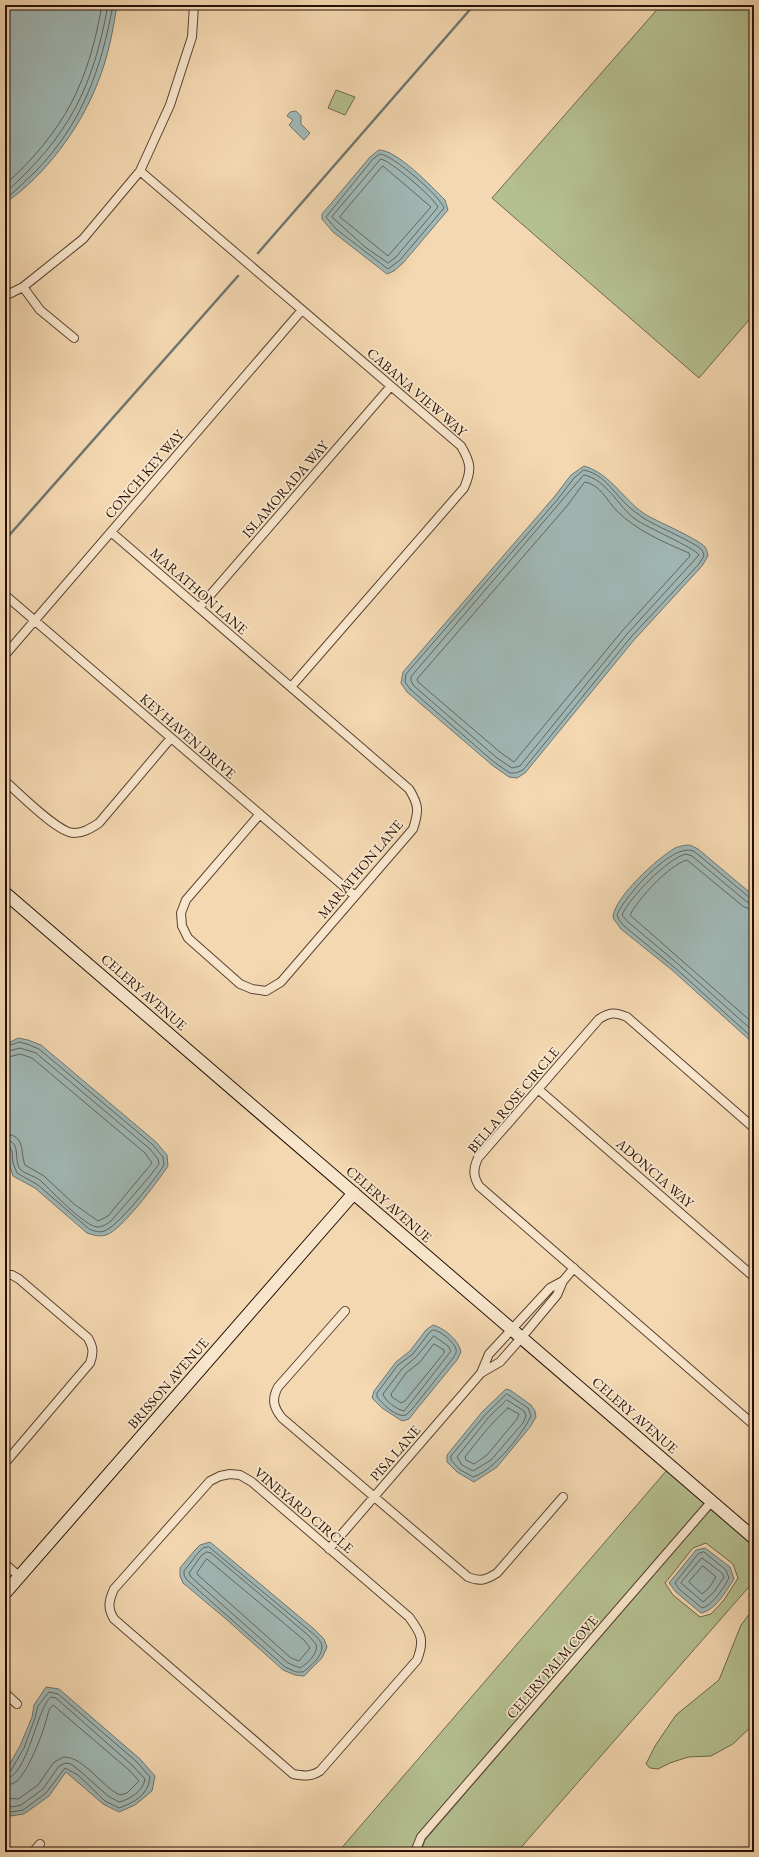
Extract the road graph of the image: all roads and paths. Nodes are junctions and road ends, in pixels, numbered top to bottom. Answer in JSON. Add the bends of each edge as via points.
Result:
{"nodes":[{"id":1,"x":194,"y":5,"type":"edge"},
{"id":2,"x":140,"y":171,"type":"junction"},
{"id":3,"x":23,"y":287,"type":"junction"},
{"id":4,"x":5,"y":296,"type":"edge"},
{"id":5,"x":302,"y":310,"type":"junction"},
{"id":6,"x":74,"y":338,"type":"dead end"},
{"id":7,"x":391,"y":386,"type":"junction"},
{"id":8,"x":111,"y":532,"type":"junction"},
{"id":9,"x":5,"y":595,"type":"edge"},
{"id":10,"x":199,"y":608,"type":"junction"},
{"id":11,"x":35,"y":621,"type":"junction"},
{"id":12,"x":5,"y":655,"type":"edge"},
{"id":13,"x":291,"y":687,"type":"junction"},
{"id":14,"x":171,"y":738,"type":"junction"},
{"id":15,"x":5,"y":781,"type":"edge"},
{"id":16,"x":260,"y":814,"type":"junction"},
{"id":17,"x":5,"y":893,"type":"edge"},
{"id":18,"x":355,"y":896,"type":"junction"},
{"id":19,"x":538,"y":1089,"type":"junction"},
{"id":20,"x":754,"y":1128,"type":"edge"},
{"id":21,"x":354,"y":1193,"type":"junction"},
{"id":22,"x":574,"y":1268,"type":"junction"},
{"id":23,"x":5,"y":1275,"type":"edge"},
{"id":24,"x":754,"y":1277,"type":"edge"},
{"id":25,"x":563,"y":1281,"type":"junction"},
{"id":26,"x":345,"y":1311,"type":"dead end"},
{"id":27,"x":512,"y":1329,"type":"junction"},
{"id":28,"x":522,"y":1337,"type":"junction"},
{"id":29,"x":481,"y":1373,"type":"junction"},
{"id":30,"x":754,"y":1425,"type":"edge"},
{"id":31,"x":5,"y":1463,"type":"edge"},
{"id":32,"x":374,"y":1497,"type":"junction"},
{"id":33,"x":563,"y":1497,"type":"dead end"},
{"id":34,"x":712,"y":1501,"type":"junction"},
{"id":35,"x":754,"y":1538,"type":"edge"},
{"id":36,"x":329,"y":1549,"type":"junction"},
{"id":37,"x":5,"y":1564,"type":"edge"},
{"id":38,"x":19,"y":1576,"type":"junction"},
{"id":39,"x":5,"y":1593,"type":"edge"},
{"id":40,"x":5,"y":1693,"type":"edge"},
{"id":41,"x":17,"y":1704,"type":"dead end"},
{"id":42,"x":40,"y":1844,"type":"dead end"},
{"id":43,"x":33,"y":1852,"type":"edge"},
{"id":44,"x":415,"y":1852,"type":"edge"}],
"edges":[{"from":1,"to":2,"type":"street","via":[[192,37],[170,105]]},
{"from":2,"to":3,"type":"street","via":[[83,239]]},
{"from":2,"to":5,"type":"street","name":"CABANA VIEW WAY"},
{"from":3,"to":4,"type":"street"},
{"from":3,"to":6,"type":"street","via":[[40,310]]},
{"from":5,"to":7,"type":"street","name":"CABANA VIEW WAY"},
{"from":5,"to":8,"type":"street","name":"CONCH KEY WAY"},
{"from":7,"to":10,"type":"street","name":"ISLAMORADA WAY"},
{"from":7,"to":13,"type":"street","name":"CABANA VIEW WAY","via":[[460,446],[468,460],[469,475],[464,488]]},
{"from":8,"to":10,"type":"street","name":"MARATHON LANE"},
{"from":8,"to":11,"type":"street","name":"CONCH KEY WAY"},
{"from":9,"to":11,"type":"street","name":"KEY HAVEN DRIVE"},
{"from":10,"to":13,"type":"street","name":"MARATHON LANE"},
{"from":11,"to":12,"type":"street","name":"CONCH KEY WAY"},
{"from":11,"to":14,"type":"street","name":"KEY HAVEN DRIVE"},
{"from":13,"to":18,"type":"street","name":"MARATHON LANE","via":[[409,789],[416,800],[418,814],[413,829]]},
{"from":14,"to":15,"type":"street","via":[[99,823],[87,831],[73,833],[61,830]]},
{"from":14,"to":16,"type":"street","name":"KEY HAVEN DRIVE"},
{"from":16,"to":18,"type":"street","name":"KEY HAVEN DRIVE"},
{"from":16,"to":18,"type":"street","name":"MARATHON LANE","via":[[186,900],[181,913],[182,926],[188,938],[240,984],[266,991],[281,982]]},
{"from":17,"to":21,"type":"main road","name":"CELERY AVENUE"},
{"from":19,"to":20,"type":"street","name":"BELLA ROSE CIRCLE","via":[[599,1019],[616,1012],[626,1017]]},
{"from":19,"to":22,"type":"street","name":"BELLA ROSE CIRCLE","via":[[478,1158],[474,1178],[479,1186]]},
{"from":19,"to":24,"type":"street","name":"ADONCIA WAY"},
{"from":21,"to":27,"type":"main road","name":"CELERY AVENUE"},
{"from":21,"to":38,"type":"main road","name":"BRISSON AVENUE"},
{"from":22,"to":25,"type":"street"},
{"from":22,"to":30,"type":"street","name":"BELLA ROSE CIRCLE"},
{"from":23,"to":31,"type":"street","via":[[19,1279],[88,1338],[93,1354],[90,1363]]},
{"from":25,"to":27,"type":"street","name":"PISA LANE","via":[[550,1288]]},
{"from":25,"to":28,"type":"street","name":"PISA LANE","via":[[557,1295]]},
{"from":26,"to":32,"type":"street","via":[[278,1388],[274,1396],[275,1409],[282,1418]]},
{"from":27,"to":28,"type":"main road","name":"CELERY AVENUE"},
{"from":27,"to":29,"type":"street","name":"PISA LANE","via":[[490,1354]]},
{"from":28,"to":29,"type":"street","name":"PISA LANE","via":[[500,1362]]},
{"from":28,"to":34,"type":"main road","name":"CELERY AVENUE"},
{"from":29,"to":32,"type":"street","name":"PISA LANE"},
{"from":32,"to":33,"type":"street","via":[[468,1577],[479,1581],[497,1573]]},
{"from":32,"to":36,"type":"street","name":"PISA LANE"},
{"from":34,"to":35,"type":"main road","name":"CELERY AVENUE"},
{"from":34,"to":44,"type":"street","name":"CELERY PALM COVE","via":[[421,1837]]},
{"from":36,"to":36,"type":"street","name":"VINEYARD CIRCLE","via":[[409,1616],[422,1639],[417,1660],[313,1776],[293,1774],[114,1619],[109,1611],[109,1599],[114,1589],[210,1481],[220,1476],[240,1475],[252,1482]]},
{"from":37,"to":38,"type":"street"},
{"from":38,"to":39,"type":"main road","name":"BRISSON AVENUE"},
{"from":40,"to":41,"type":"street"},
{"from":42,"to":43,"type":"street"}]}
